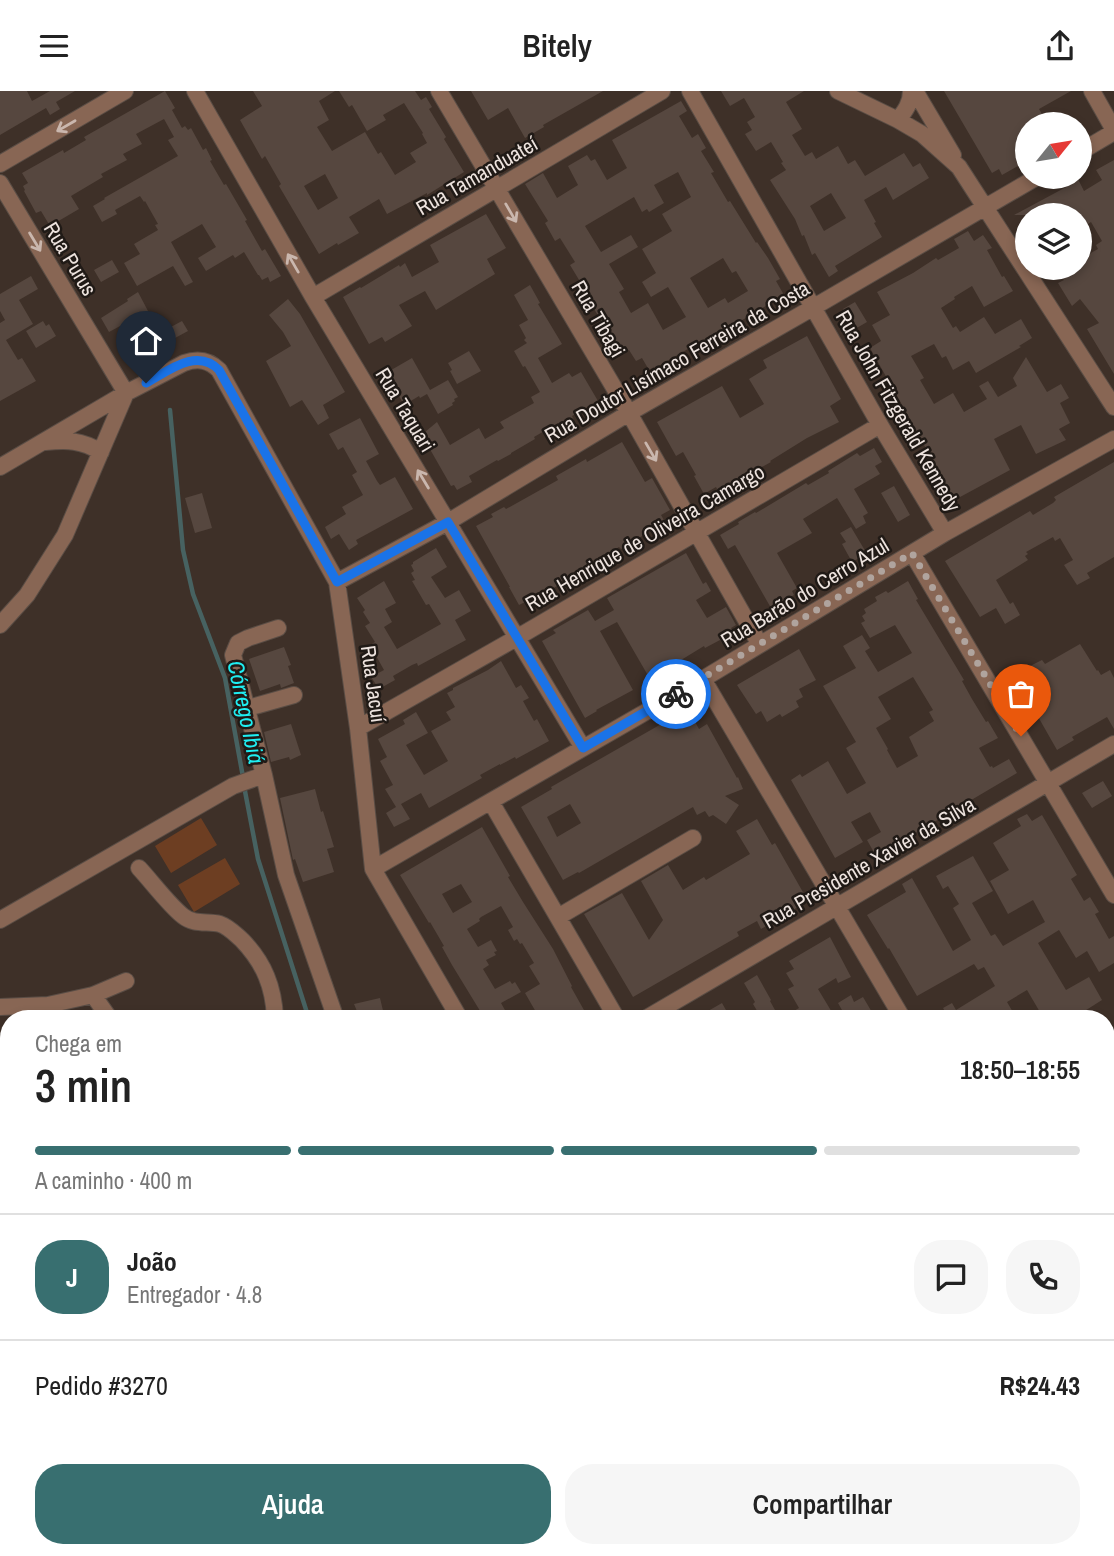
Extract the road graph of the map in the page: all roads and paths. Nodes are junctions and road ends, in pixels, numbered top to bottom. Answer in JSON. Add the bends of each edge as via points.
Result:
{"nodes":[{"id":1,"x":125,"y":91,"type":"edge"},
{"id":2,"x":195,"y":91,"type":"edge"},
{"id":3,"x":439,"y":91,"type":"edge"},
{"id":4,"x":662,"y":91,"type":"edge"},
{"id":5,"x":690,"y":91,"type":"edge"},
{"id":6,"x":838,"y":91,"type":"edge"},
{"id":7,"x":1092,"y":91,"type":"edge"},
{"id":8,"x":916,"y":95,"type":"edge"},
{"id":9,"x":902,"y":115,"type":"junction"},
{"id":10,"x":937,"y":128,"type":"junction"},
{"id":11,"x":1114,"y":131,"type":"edge"},
{"id":12,"x":922,"y":134,"type":"junction"},
{"id":13,"x":1092,"y":145,"type":"edge"},
{"id":14,"x":0,"y":164,"type":"edge"},
{"id":15,"x":960,"y":167,"type":"junction"},
{"id":16,"x":0,"y":183,"type":"edge"},
{"id":17,"x":497,"y":189,"type":"junction"},
{"id":18,"x":1016,"y":189,"type":"edge"},
{"id":19,"x":985,"y":207,"type":"junction"},
{"id":20,"x":313,"y":297,"type":"junction"},
{"id":21,"x":814,"y":307,"type":"junction"},
{"id":22,"x":127,"y":393,"type":"junction"},
{"id":23,"x":1114,"y":407,"type":"edge"},
{"id":24,"x":629,"y":413,"type":"junction"},
{"id":25,"x":880,"y":425,"type":"junction"},
{"id":26,"x":1114,"y":439,"type":"edge"},
{"id":27,"x":43,"y":442,"type":"junction"},
{"id":28,"x":102,"y":452,"type":"junction"},
{"id":29,"x":0,"y":467,"type":"edge"},
{"id":30,"x":448,"y":522,"type":"junction"},
{"id":31,"x":696,"y":532,"type":"junction"},
{"id":32,"x":945,"y":533,"type":"junction"},
{"id":33,"x":912,"y":553,"type":"junction"},
{"id":34,"x":337,"y":582,"type":"junction"},
{"id":35,"x":0,"y":625,"type":"edge"},
{"id":36,"x":278,"y":628,"type":"dead end"},
{"id":37,"x":518,"y":637,"type":"junction"},
{"id":38,"x":759,"y":643,"type":"junction"},
{"id":39,"x":702,"y":679,"type":"junction"},
{"id":40,"x":295,"y":695,"type":"dead end"},
{"id":41,"x":248,"y":708,"type":"junction"},
{"id":42,"x":358,"y":728,"type":"junction"},
{"id":43,"x":1114,"y":744,"type":"edge"},
{"id":44,"x":583,"y":748,"type":"junction"},
{"id":45,"x":258,"y":777,"type":"junction"},
{"id":46,"x":1048,"y":782,"type":"junction"},
{"id":47,"x":491,"y":802,"type":"junction"},
{"id":48,"x":693,"y":838,"type":"dead end"},
{"id":49,"x":139,"y":867,"type":"dead end"},
{"id":50,"x":373,"y":869,"type":"junction"},
{"id":51,"x":1114,"y":895,"type":"edge"},
{"id":52,"x":836,"y":906,"type":"junction"},
{"id":53,"x":558,"y":917,"type":"junction"},
{"id":54,"x":0,"y":920,"type":"edge"},
{"id":55,"x":125,"y":981,"type":"dead end"},
{"id":56,"x":93,"y":995,"type":"junction"},
{"id":57,"x":0,"y":1007,"type":"edge"},
{"id":58,"x":104,"y":1010,"type":"edge"},
{"id":59,"x":274,"y":1010,"type":"edge"},
{"id":60,"x":333,"y":1010,"type":"edge"},
{"id":61,"x":455,"y":1010,"type":"edge"},
{"id":62,"x":612,"y":1010,"type":"edge"},
{"id":63,"x":660,"y":1010,"type":"edge"},
{"id":64,"x":898,"y":1010,"type":"edge"}],
"edges":[{"from":1,"to":14,"type":"street","one_way":true},
{"from":20,"to":2,"type":"street","name":"Rua Taquari","one_way":true},
{"from":3,"to":17,"type":"street","name":"Rua Tibagi"},
{"from":4,"to":17,"type":"street","name":"Rua Tamanduateí"},
{"from":5,"to":21,"type":"street","name":"Rua John Fitzgerald Kennedy"},
{"from":6,"to":9,"type":"street"},
{"from":7,"to":11,"type":"street"},
{"from":8,"to":9,"type":"street"},
{"from":8,"to":10,"type":"street"},
{"from":9,"to":12,"type":"street"},
{"from":10,"to":12,"type":"street","via":[[934,133]]},
{"from":10,"to":15,"type":"street"},
{"from":11,"to":13,"type":"street"},
{"from":12,"to":15,"type":"street"},
{"from":15,"to":19,"type":"street"},
{"from":16,"to":22,"type":"street","name":"Rua Purus","one_way":true},
{"from":17,"to":20,"type":"street","name":"Rua Tamanduateí"},
{"from":17,"to":24,"type":"street","name":"Rua Tibagi","one_way":true},
{"from":18,"to":19,"type":"street","name":"Rua Doutor Lisímaco Ferreira da Costa"},
{"from":19,"to":21,"type":"street","name":"Rua Doutor Lisímaco Ferreira da Costa"},
{"from":19,"to":23,"type":"street"},
{"from":30,"to":20,"type":"street","name":"Rua Taquari","one_way":true},
{"from":21,"to":24,"type":"street","name":"Rua Doutor Lisímaco Ferreira da Costa"},
{"from":21,"to":25,"type":"street","name":"Rua John Fitzgerald Kennedy"},
{"from":22,"to":27,"type":"street"},
{"from":22,"to":28,"type":"street"},
{"from":22,"to":34,"type":"street","name":"Rua Jacuí","via":[[192,360],[214,364]]},
{"from":24,"to":30,"type":"street","name":"Rua Doutor Lisímaco Ferreira da Costa"},
{"from":24,"to":31,"type":"street","name":"Rua Tibagi","one_way":true},
{"from":25,"to":31,"type":"street","name":"Rua Henrique de Oliveira Camargo"},
{"from":25,"to":32,"type":"street","name":"Rua John Fitzgerald Kennedy"},
{"from":26,"to":32,"type":"street","name":"Rua Barão do Cerro Azul"},
{"from":27,"to":28,"type":"street","via":[[87,444]]},
{"from":27,"to":29,"type":"street"},
{"from":28,"to":35,"type":"street","via":[[65,535],[27,595]]},
{"from":30,"to":34,"type":"street","name":"Rua Doutor Lisímaco Ferreira da Costa"},
{"from":30,"to":37,"type":"street","name":"Rua Taquari"},
{"from":31,"to":37,"type":"street","name":"Rua Henrique de Oliveira Camargo"},
{"from":31,"to":38,"type":"street","name":"Rua Tibagi"},
{"from":32,"to":33,"type":"street","name":"Rua Barão do Cerro Azul"},
{"from":33,"to":38,"type":"street","name":"Rua Barão do Cerro Azul"},
{"from":33,"to":46,"type":"street"},
{"from":34,"to":42,"type":"street","name":"Rua Jacuí"},
{"from":36,"to":41,"type":"street","via":[[238,643],[233,655]]},
{"from":37,"to":42,"type":"street","name":"Rua Henrique de Oliveira Camargo"},
{"from":37,"to":44,"type":"street","name":"Rua Taquari"},
{"from":38,"to":39,"type":"street","name":"Rua Barão do Cerro Azul"},
{"from":39,"to":44,"type":"street","name":"Rua Barão do Cerro Azul"},
{"from":39,"to":52,"type":"street"},
{"from":40,"to":41,"type":"street"},
{"from":41,"to":45,"type":"street"},
{"from":42,"to":50,"type":"street","name":"Rua Jacuí"},
{"from":43,"to":46,"type":"street","name":"Rua Presidente Xavier da Silva"},
{"from":44,"to":47,"type":"street","name":"Rua Barão do Cerro Azul"},
{"from":45,"to":54,"type":"street","via":[[233,786]]},
{"from":45,"to":60,"type":"street"},
{"from":46,"to":51,"type":"street"},
{"from":46,"to":52,"type":"street","name":"Rua Presidente Xavier da Silva"},
{"from":47,"to":50,"type":"street","name":"Rua Barão do Cerro Azul"},
{"from":47,"to":53,"type":"street"},
{"from":48,"to":53,"type":"street"},
{"from":49,"to":59,"type":"street","via":[[184,917],[221,925],[248,947],[264,968]]},
{"from":50,"to":61,"type":"street","name":"Rua Jacuí"},
{"from":52,"to":63,"type":"street","name":"Rua Presidente Xavier da Silva"},
{"from":52,"to":64,"type":"street"},
{"from":53,"to":62,"type":"street"},
{"from":55,"to":56,"type":"street"},
{"from":56,"to":57,"type":"street","via":[[48,1005]]},
{"from":56,"to":58,"type":"street"}]}
